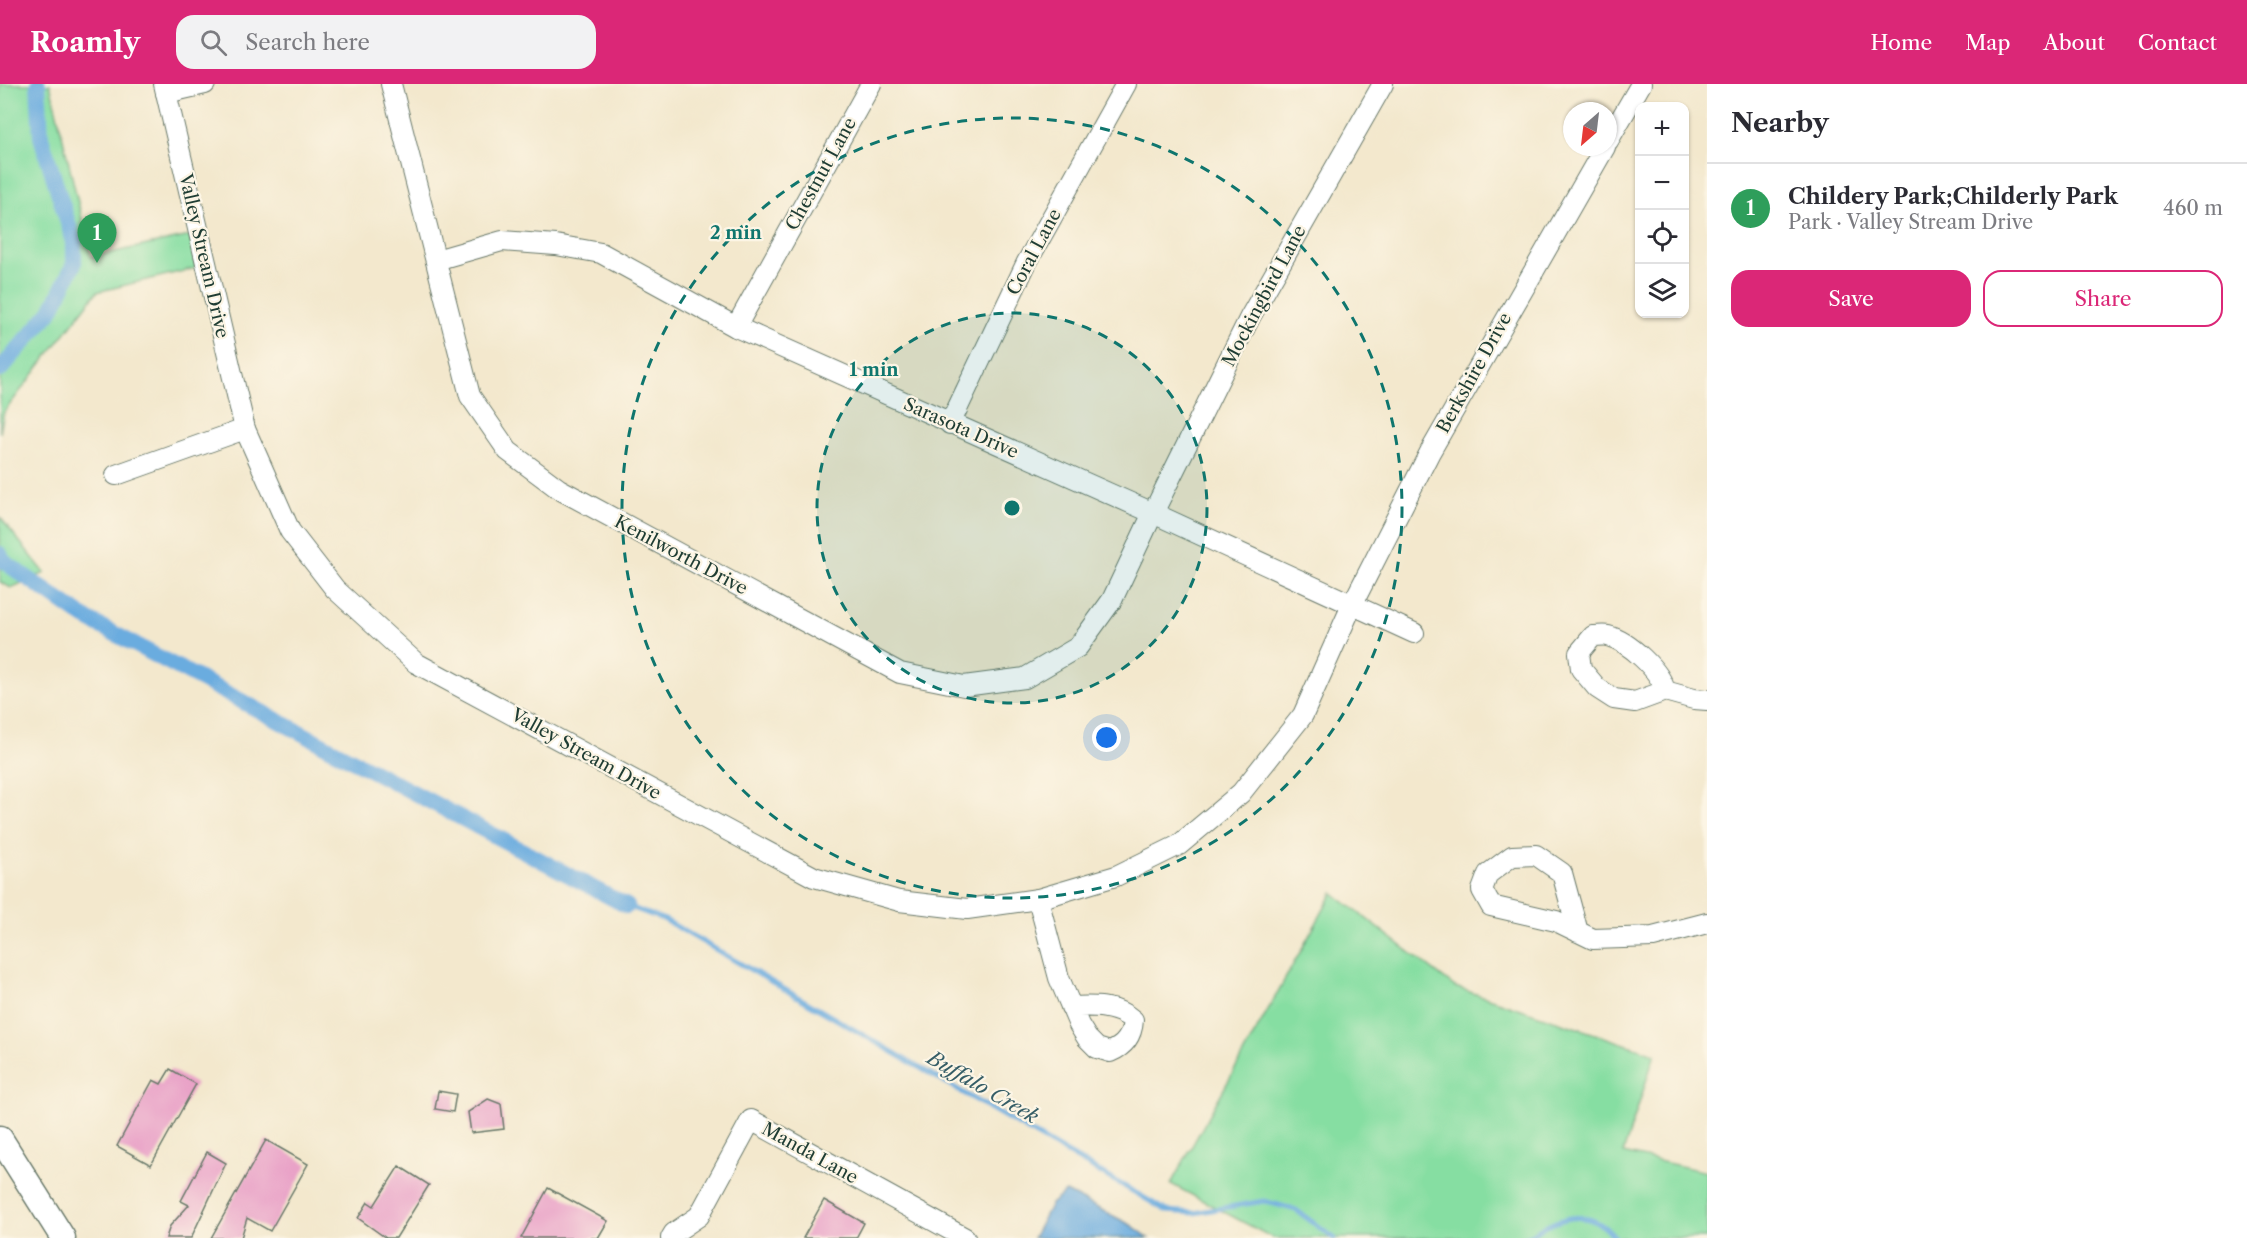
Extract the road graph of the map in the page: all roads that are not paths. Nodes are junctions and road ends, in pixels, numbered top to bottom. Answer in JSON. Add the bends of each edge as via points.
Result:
{"nodes":[{"id":1,"x":205,"y":84,"type":"edge"},
{"id":2,"x":391,"y":84,"type":"edge"},
{"id":3,"x":871,"y":84,"type":"edge"},
{"id":4,"x":1126,"y":84,"type":"edge"},
{"id":5,"x":1383,"y":84,"type":"edge"},
{"id":6,"x":1641,"y":84,"type":"edge"},
{"id":7,"x":165,"y":89,"type":"edge"},
{"id":8,"x":1617,"y":125,"type":"edge"},
{"id":9,"x":1600,"y":156,"type":"edge"},
{"id":10,"x":436,"y":261,"type":"junction"},
{"id":11,"x":736,"y":327,"type":"junction"},
{"id":12,"x":950,"y":424,"type":"junction"},
{"id":13,"x":245,"y":429,"type":"junction"},
{"id":14,"x":116,"y":475,"type":"dead end"},
{"id":15,"x":1153,"y":513,"type":"junction"},
{"id":16,"x":1353,"y":603,"type":"junction"},
{"id":17,"x":1414,"y":633,"type":"dead end"},
{"id":18,"x":1665,"y":691,"type":"dead end"},
{"id":19,"x":1707,"y":700,"type":"edge"},
{"id":20,"x":1038,"y":899,"type":"junction"},
{"id":21,"x":1707,"y":923,"type":"edge"},
{"id":22,"x":1578,"y":932,"type":"junction"},
{"id":23,"x":1071,"y":1006,"type":"dead end"},
{"id":24,"x":0,"y":1138,"type":"edge"},
{"id":25,"x":63,"y":1238,"type":"edge"},
{"id":26,"x":671,"y":1238,"type":"edge"},
{"id":27,"x":965,"y":1238,"type":"edge"}],
"edges":[{"from":1,"to":7,"type":"street"},
{"from":2,"to":10,"type":"street","name":"Kenilworth Drive"},
{"from":3,"to":11,"type":"street","name":"Chestnut Lane"},
{"from":4,"to":12,"type":"street","name":"Coral Lane","via":[[1027,262]]},
{"from":5,"to":15,"type":"street","name":"Mockingbird Lane","via":[[1250,317]]},
{"from":6,"to":8,"type":"street"},
{"from":7,"to":13,"type":"street","name":"Valley Stream Drive"},
{"from":9,"to":16,"type":"street","name":"Berkshire Drive","via":[[1430,452]]},
{"from":10,"to":11,"type":"street","name":"Sarasota Drive","via":[[502,242],[601,253]]},
{"from":10,"to":15,"type":"street","name":"Kenilworth Drive","via":[[470,396],[508,451],[559,489],[900,673],[964,686],[1025,678],[1078,647],[1112,600]]},
{"from":11,"to":12,"type":"street","name":"Sarasota Drive"},
{"from":12,"to":15,"type":"street","name":"Sarasota Drive"},
{"from":13,"to":14,"type":"street"},
{"from":13,"to":20,"type":"street","name":"Valley Stream Drive","via":[[290,531],[335,589],[416,663],[814,877],[899,901],[967,909]]},
{"from":15,"to":16,"type":"street","name":"Sarasota Drive"},
{"from":16,"to":17,"type":"street","name":"Sarasota Drive"},
{"from":16,"to":20,"type":"street","name":"Valley Stream Drive","via":[[1303,715],[1241,793],[1179,845],[1116,876]]},
{"from":18,"to":19,"type":"street"},
{"from":20,"to":23,"type":"street","via":[[1059,978]]},
{"from":21,"to":22,"type":"street","via":[[1653,937],[1593,939]]},
{"from":22,"to":22,"type":"street","via":[[1562,873],[1536,855],[1512,856],[1488,874],[1482,890],[1491,906],[1556,921]]},
{"from":24,"to":25,"type":"main road"},
{"from":26,"to":27,"type":"street","name":"Manda Lane","via":[[699,1216],[751,1120]]}]}
